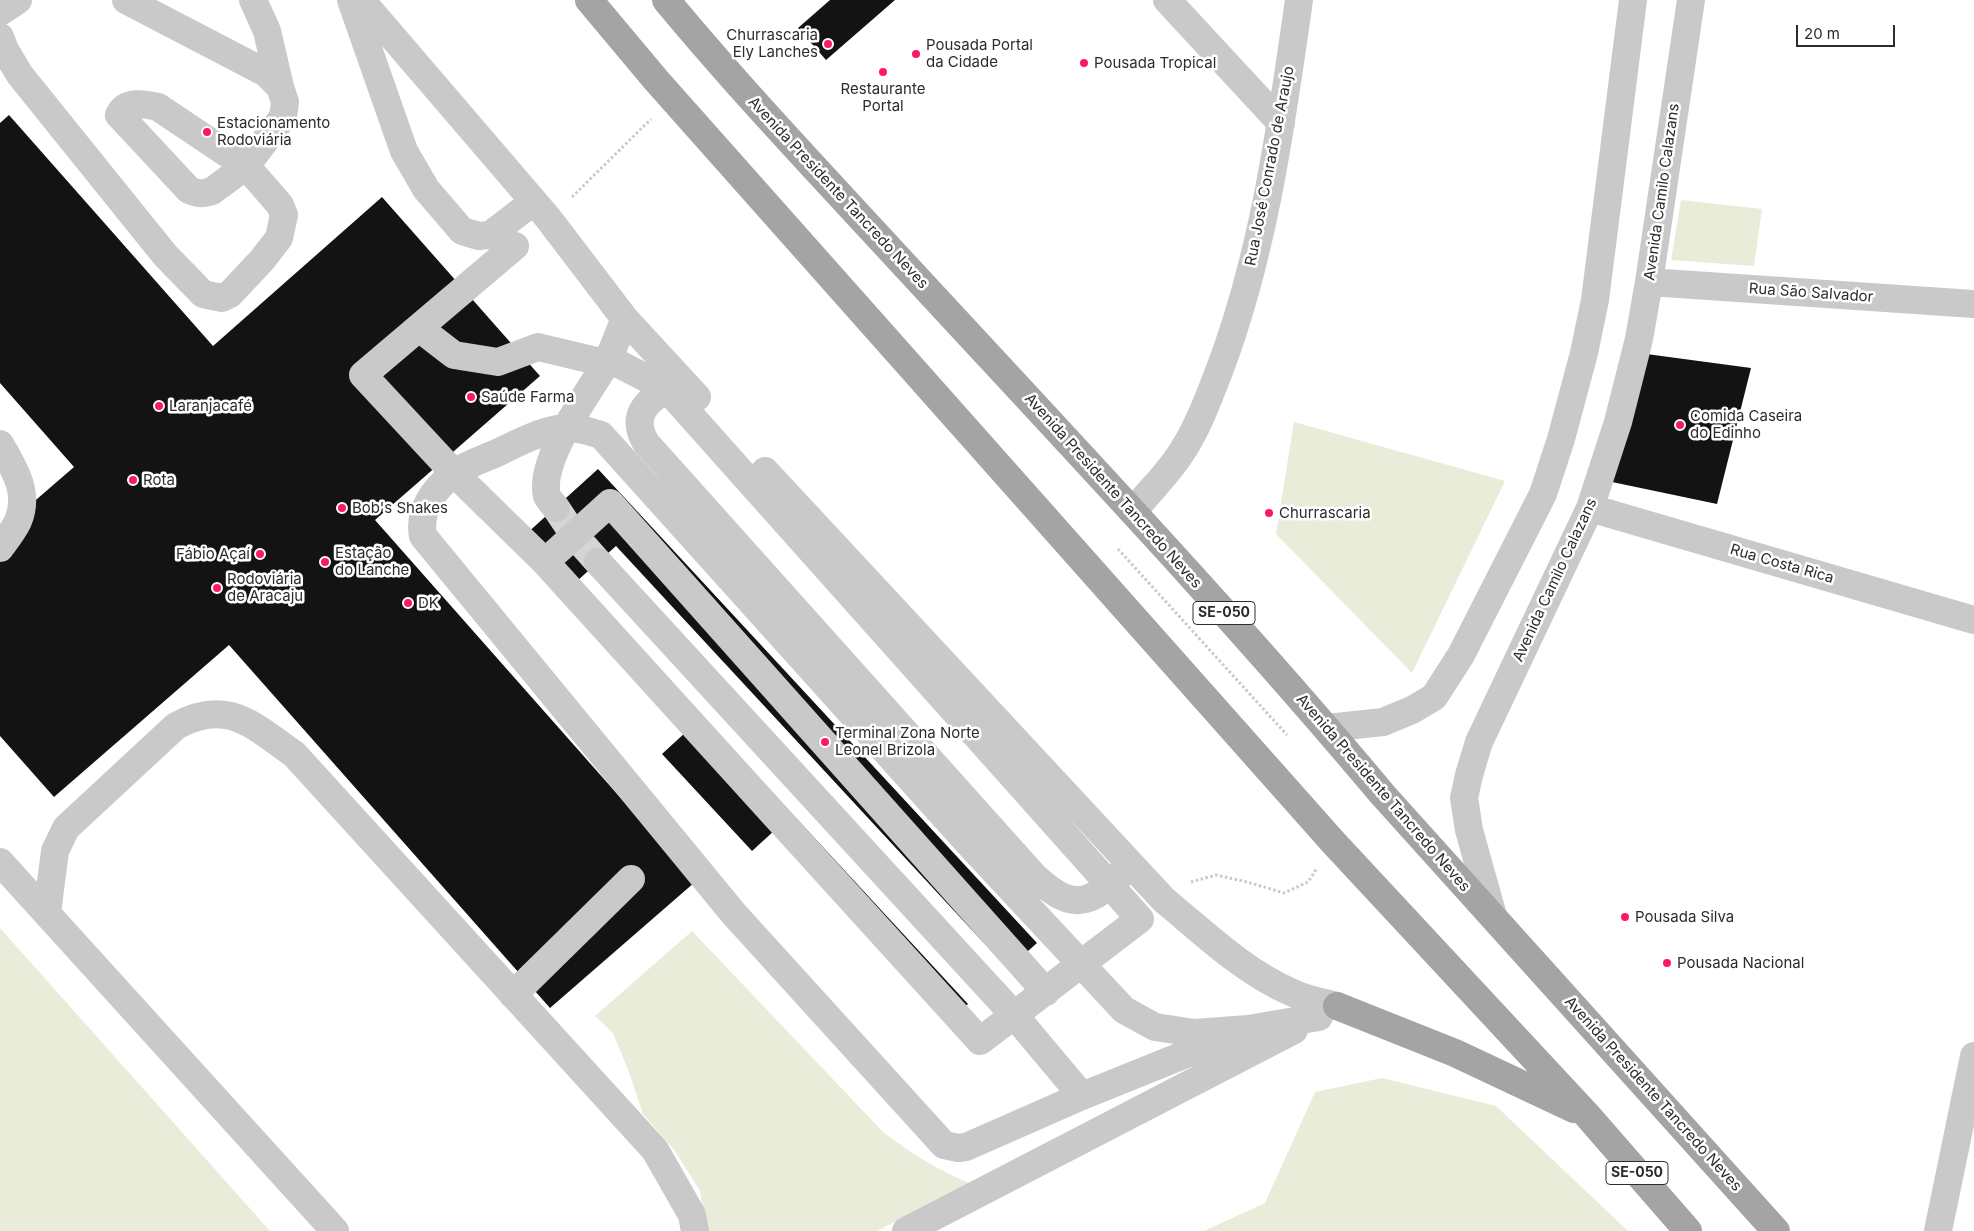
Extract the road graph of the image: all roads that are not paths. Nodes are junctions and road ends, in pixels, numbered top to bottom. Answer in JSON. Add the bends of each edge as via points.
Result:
{"nodes":[{"id":1,"x":18,"y":0,"type":"edge"},
{"id":2,"x":254,"y":0,"type":"edge"},
{"id":3,"x":351,"y":0,"type":"edge"},
{"id":4,"x":361,"y":0,"type":"edge"},
{"id":5,"x":589,"y":0,"type":"edge"},
{"id":6,"x":666,"y":0,"type":"edge"},
{"id":7,"x":1166,"y":0,"type":"edge"},
{"id":8,"x":1299,"y":0,"type":"edge"},
{"id":9,"x":1633,"y":0,"type":"edge"},
{"id":10,"x":1690,"y":0,"type":"edge"},
{"id":11,"x":131,"y":1,"type":"edge"},
{"id":12,"x":0,"y":12,"type":"edge"},
{"id":13,"x":0,"y":37,"type":"edge"},
{"id":14,"x":280,"y":87,"type":"junction"},
{"id":15,"x":1281,"y":123,"type":"junction"},
{"id":16,"x":533,"y":202,"type":"junction"},
{"id":17,"x":515,"y":246,"type":"dead end"},
{"id":18,"x":1649,"y":282,"type":"junction"},
{"id":19,"x":1974,"y":304,"type":"edge"},
{"id":20,"x":625,"y":319,"type":"junction"},
{"id":21,"x":419,"y":328,"type":"junction"},
{"id":22,"x":606,"y":363,"type":"junction"},
{"id":23,"x":674,"y":385,"type":"junction"},
{"id":24,"x":565,"y":428,"type":"junction"},
{"id":25,"x":0,"y":444,"type":"edge"},
{"id":26,"x":454,"y":473,"type":"junction"},
{"id":27,"x":556,"y":508,"type":"tunnel mouth"},
{"id":28,"x":1590,"y":508,"type":"junction"},
{"id":29,"x":1133,"y":512,"type":"junction"},
{"id":30,"x":0,"y":548,"type":"edge"},
{"id":31,"x":545,"y":562,"type":"junction"},
{"id":32,"x":598,"y":562,"type":"tunnel mouth"},
{"id":33,"x":1974,"y":620,"type":"edge"},
{"id":34,"x":1327,"y":728,"type":"junction"},
{"id":35,"x":0,"y":862,"type":"edge"},
{"id":36,"x":1128,"y":864,"type":"junction"},
{"id":37,"x":631,"y":879,"type":"dead end"},
{"id":38,"x":1111,"y":884,"type":"junction"},
{"id":39,"x":47,"y":914,"type":"junction"},
{"id":40,"x":1493,"y":916,"type":"junction"},
{"id":41,"x":1081,"y":964,"type":"junction"},
{"id":42,"x":1046,"y":992,"type":"junction"},
{"id":43,"x":513,"y":995,"type":"junction"},
{"id":44,"x":1328,"y":1012,"type":"junction"},
{"id":45,"x":1015,"y":1016,"type":"junction"},
{"id":46,"x":1248,"y":1029,"type":"junction"},
{"id":47,"x":1974,"y":1056,"type":"edge"},
{"id":48,"x":1082,"y":1096,"type":"junction"},
{"id":49,"x":1586,"y":1115,"type":"junction"},
{"id":50,"x":335,"y":1231,"type":"edge"},
{"id":51,"x":695,"y":1231,"type":"edge"},
{"id":52,"x":906,"y":1231,"type":"edge"},
{"id":53,"x":1688,"y":1231,"type":"edge"},
{"id":54,"x":1776,"y":1231,"type":"edge"},
{"id":55,"x":1938,"y":1231,"type":"edge"}],
"edges":[{"from":1,"to":12,"type":"street"},
{"from":2,"to":14,"type":"street","via":[[267,31]]},
{"from":3,"to":16,"type":"street","via":[[404,151],[426,189],[462,231],[479,236],[490,235]]},
{"from":4,"to":16,"type":"street"},
{"from":5,"to":49,"type":"main road","number":"SE-050","via":[[656,80],[1333,842]]},
{"from":6,"to":29,"type":"main road","name":"Avenida Presidente Tancredo Neves","number":"SE-050","via":[[731,77]]},
{"from":7,"to":15,"type":"street"},
{"from":8,"to":15,"type":"street","name":"Rua José Conrado de Araujo"},
{"from":9,"to":34,"type":"street","via":[[1595,300],[1574,391],[1543,494],[1461,655],[1434,697],[1382,722]]},
{"from":10,"to":18,"type":"street","name":"Avenida Camilo Calazans"},
{"from":11,"to":14,"type":"street","via":[[266,73]]},
{"from":13,"to":14,"type":"street","via":[[20,74],[165,255],[203,294],[213,297],[222,298],[230,294],[279,238],[284,215],[280,205],[246,166],[283,117],[285,102]]},
{"from":15,"to":29,"type":"street","name":"Rua José Conrado de Araujo","via":[[1258,247],[1229,345],[1183,450]]},
{"from":16,"to":20,"type":"street"},
{"from":17,"to":21,"type":"street"},
{"from":18,"to":19,"type":"street","name":"Rua São Salvador"},
{"from":18,"to":28,"type":"street","name":"Avenida Camilo Calazans","via":[[1639,339],[1618,422]]},
{"from":20,"to":22,"type":"street"},
{"from":20,"to":23,"type":"street"},
{"from":21,"to":22,"type":"street","via":[[454,355],[498,362],[538,347]]},
{"from":21,"to":26,"type":"street","via":[[364,375]]},
{"from":22,"to":23,"type":"street","via":[[619,364]]},
{"from":22,"to":24,"type":"street"},
{"from":23,"to":36,"type":"street"},
{"from":23,"to":38,"type":"street"},
{"from":23,"to":38,"type":"street","via":[[647,403],[638,420],[646,443],[1034,876],[1068,900],[1093,898]]},
{"from":24,"to":26,"type":"street","via":[[524,440]]},
{"from":24,"to":27,"type":"street","via":[[546,480],[547,497]]},
{"from":24,"to":41,"type":"street","via":[[601,435]]},
{"from":25,"to":30,"type":"street","via":[[18,474],[23,499],[18,522]]},
{"from":26,"to":31,"type":"street"},
{"from":26,"to":48,"type":"street","via":[[426,505],[422,519],[423,536],[734,914],[944,1145],[966,1147]]},
{"from":28,"to":33,"type":"street","name":"Rua Costa Rica"},
{"from":28,"to":40,"type":"street","name":"Avenida Camilo Calazans","via":[[1479,742],[1469,775],[1464,798],[1469,830]]},
{"from":29,"to":34,"type":"main road","name":"Avenida Presidente Tancredo Neves","number":"SE-050"},
{"from":31,"to":42,"type":"street","via":[[610,503]]},
{"from":31,"to":45,"type":"street","via":[[980,1041]]},
{"from":32,"to":45,"type":"street"},
{"from":34,"to":40,"type":"main road","name":"Avenida Presidente Tancredo Neves","number":"SE-050","via":[[1382,795]]},
{"from":35,"to":39,"type":"street"},
{"from":36,"to":38,"type":"street"},
{"from":36,"to":44,"type":"street","via":[[1171,906],[1224,950],[1270,982]]},
{"from":37,"to":43,"type":"street"},
{"from":38,"to":41,"type":"street","via":[[1140,919]]},
{"from":39,"to":43,"type":"street","via":[[55,851],[66,828],[176,726],[211,714],[229,715],[244,719],[294,754]]},
{"from":39,"to":50,"type":"street"},
{"from":40,"to":54,"type":"main road","name":"Avenida Presidente Tancredo Neves","number":"SE-050"},
{"from":41,"to":42,"type":"street"},
{"from":41,"to":46,"type":"street","via":[[1124,1010],[1155,1027],[1195,1033]]},
{"from":42,"to":45,"type":"street"},
{"from":43,"to":51,"type":"street","via":[[655,1150],[692,1216]]},
{"from":44,"to":46,"type":"street"},
{"from":44,"to":49,"type":"main road","via":[[1455,1053]]},
{"from":44,"to":52,"type":"street"},
{"from":45,"to":48,"type":"street"},
{"from":46,"to":48,"type":"street"},
{"from":47,"to":55,"type":"street"},
{"from":49,"to":53,"type":"main road","number":"SE-050"}]}
